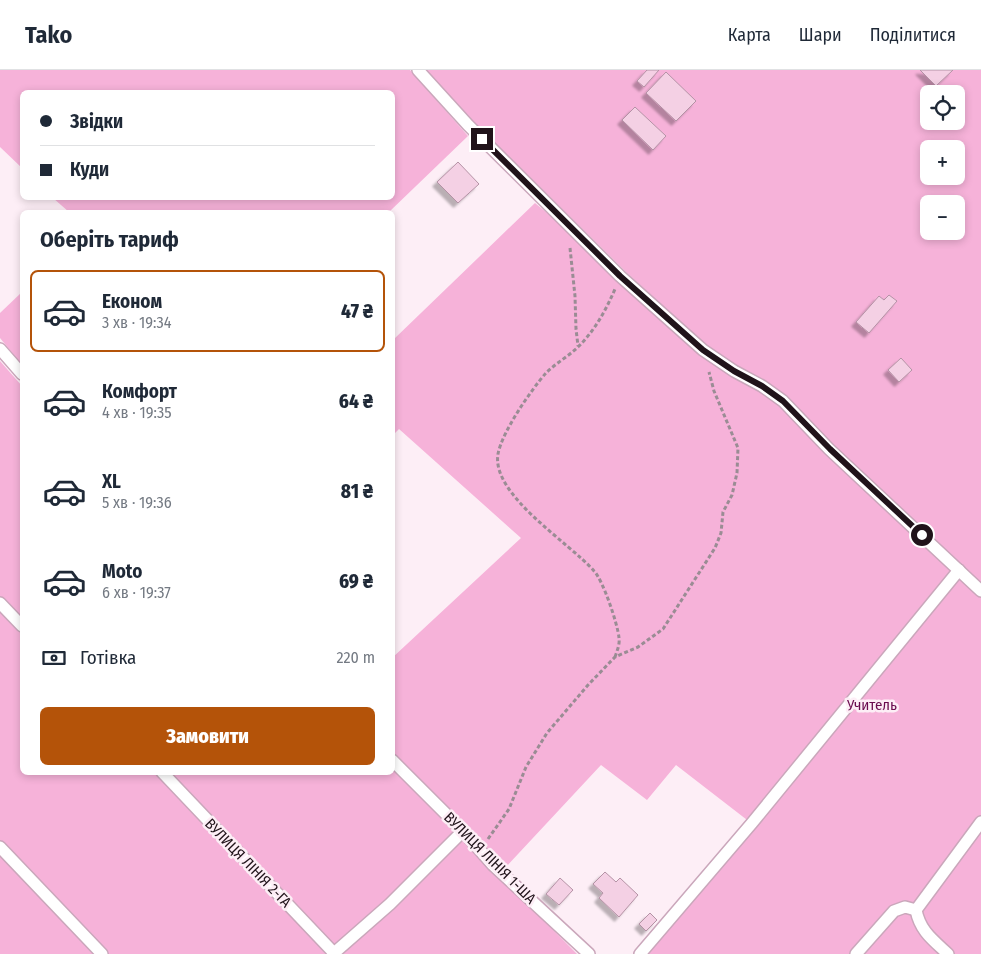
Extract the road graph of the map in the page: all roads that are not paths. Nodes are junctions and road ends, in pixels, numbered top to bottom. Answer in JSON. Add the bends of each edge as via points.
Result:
{"nodes":[{"id":1,"x":418,"y":70,"type":"edge"},
{"id":2,"x":0,"y":349,"type":"edge"},
{"id":3,"x":20,"y":372,"type":"edge"},
{"id":4,"x":959,"y":570,"type":"junction"},
{"id":5,"x":981,"y":591,"type":"edge"},
{"id":6,"x":0,"y":603,"type":"edge"},
{"id":7,"x":20,"y":624,"type":"edge"},
{"id":8,"x":395,"y":763,"type":"edge"},
{"id":9,"x":165,"y":775,"type":"edge"},
{"id":10,"x":981,"y":822,"type":"edge"},
{"id":11,"x":463,"y":830,"type":"junction"},
{"id":12,"x":0,"y":847,"type":"edge"},
{"id":13,"x":916,"y":910,"type":"junction"},
{"id":14,"x":102,"y":954,"type":"edge"},
{"id":15,"x":334,"y":954,"type":"edge"},
{"id":16,"x":589,"y":954,"type":"edge"},
{"id":17,"x":640,"y":954,"type":"edge"},
{"id":18,"x":856,"y":954,"type":"edge"},
{"id":19,"x":948,"y":954,"type":"edge"}],
"edges":[{"from":1,"to":4,"type":"lane","via":[[468,125],[620,276],[703,350],[783,401]]},
{"from":2,"to":3,"type":"lane"},
{"from":4,"to":5,"type":"lane"},
{"from":4,"to":17,"type":"lane"},
{"from":6,"to":7,"type":"lane"},
{"from":8,"to":11,"type":"lane","name":"ВУЛИЦЯ ЛІНІЯ 1-ША"},
{"from":9,"to":15,"type":"lane","name":"ВУЛИЦЯ ЛІНІЯ 2-ГА"},
{"from":10,"to":13,"type":"lane"},
{"from":11,"to":15,"type":"lane","via":[[390,904]]},
{"from":11,"to":16,"type":"lane","name":"ВУЛИЦЯ ЛІНІЯ 1-ША","via":[[493,865]]},
{"from":12,"to":14,"type":"lane"},
{"from":13,"to":18,"type":"lane","via":[[905,906],[894,911]]},
{"from":13,"to":19,"type":"lane","via":[[918,922]]}]}
